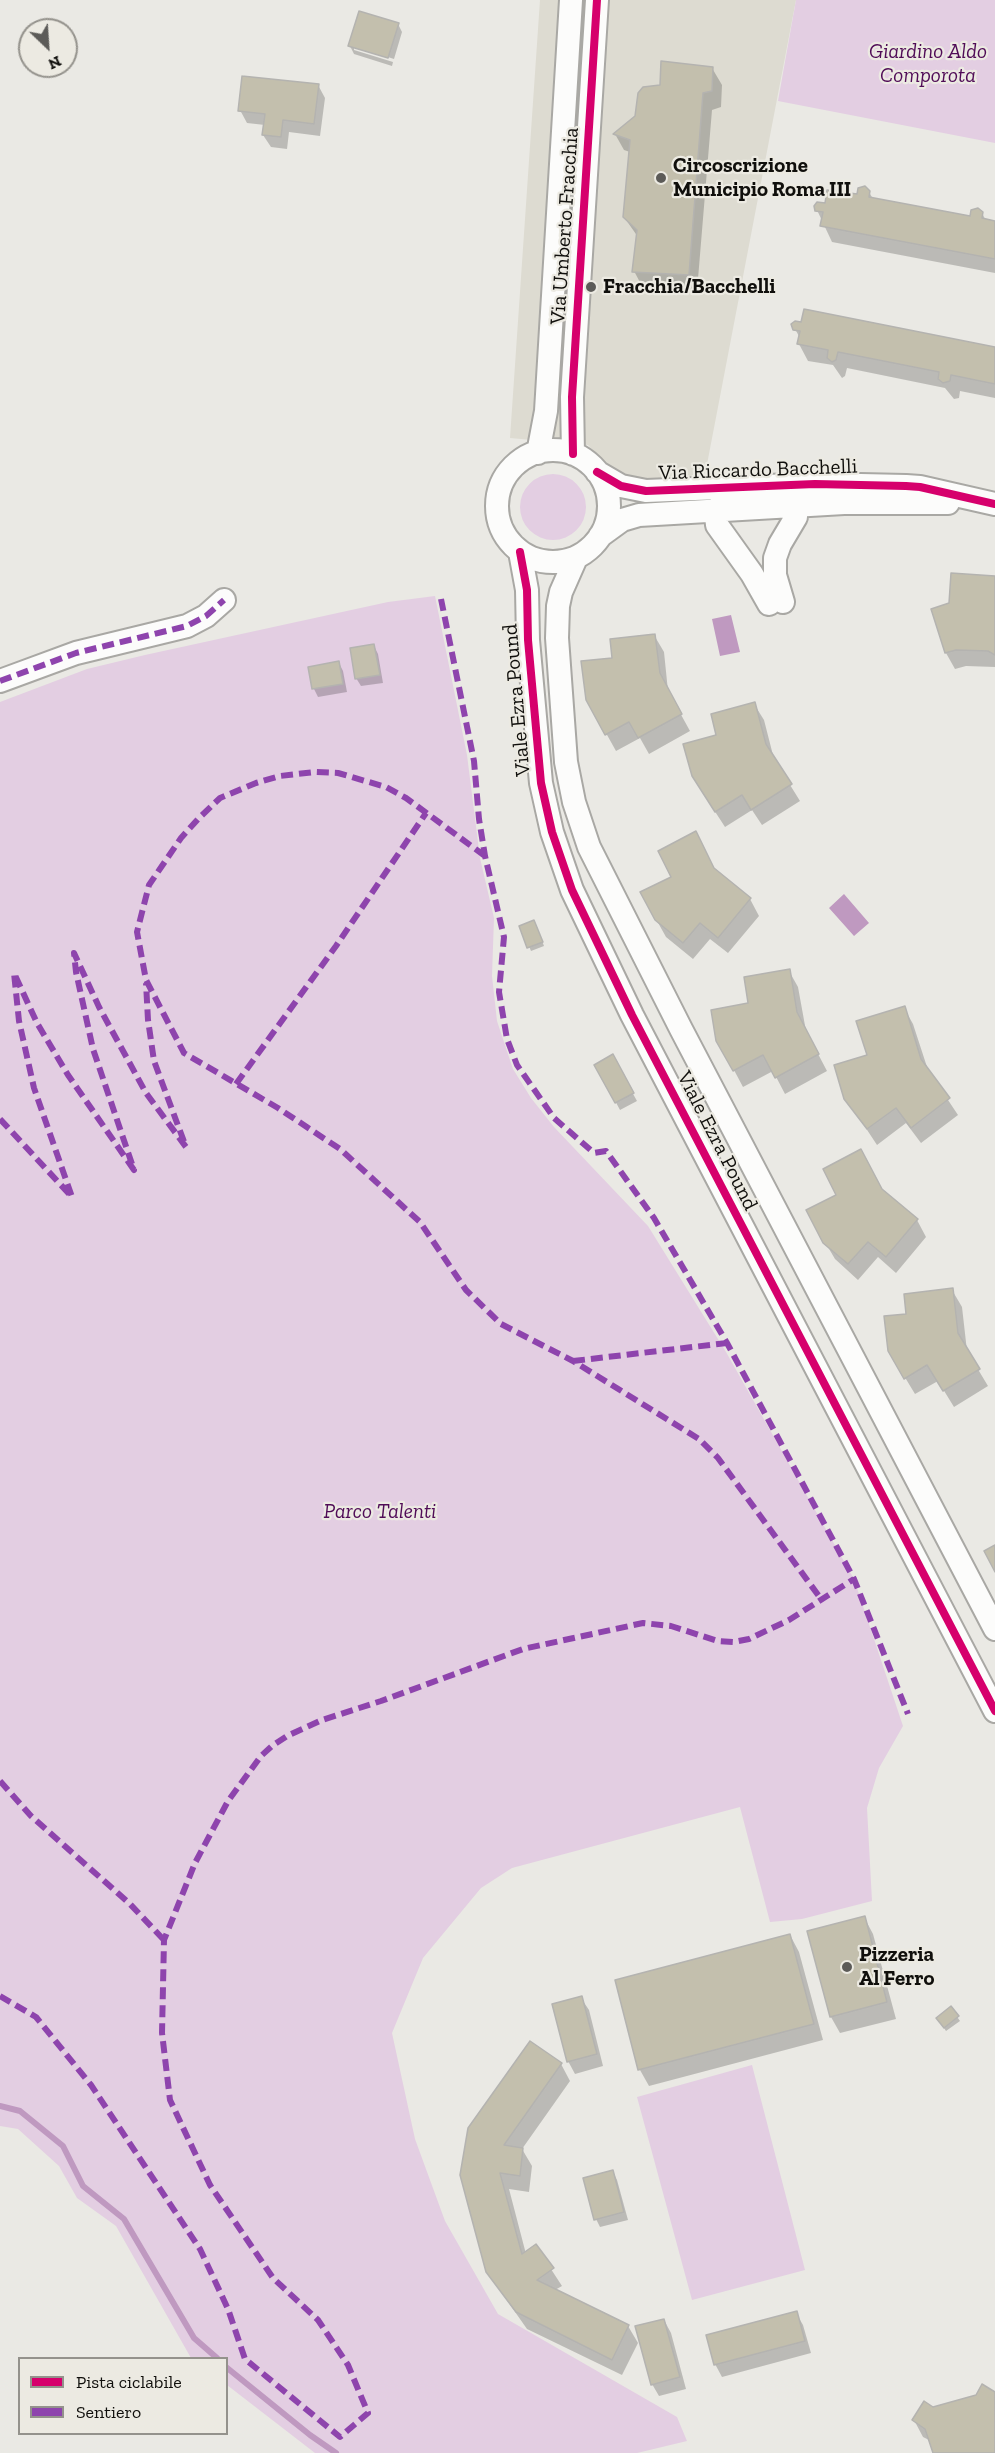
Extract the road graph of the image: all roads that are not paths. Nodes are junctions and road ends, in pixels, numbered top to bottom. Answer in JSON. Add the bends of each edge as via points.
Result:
{"nodes":[{"id":1,"x":571,"y":0,"type":"edge"},
{"id":2,"x":597,"y":0,"type":"edge"},
{"id":3,"x":538,"y":453,"type":"junction"},
{"id":4,"x":573,"y":454,"type":"junction"},
{"id":5,"x":597,"y":472,"type":"junction"},
{"id":6,"x":779,"y":484,"type":"junction"},
{"id":7,"x":729,"y":488,"type":"junction"},
{"id":8,"x":990,"y":503,"type":"edge"},
{"id":9,"x":792,"y":506,"type":"junction"},
{"id":10,"x":718,"y":509,"type":"junction"},
{"id":11,"x":600,"y":536,"type":"junction"},
{"id":12,"x":520,"y":552,"type":"junction"},
{"id":13,"x":576,"y":558,"type":"junction"},
{"id":14,"x":224,"y":600,"type":"dead end"},
{"id":15,"x":0,"y":681,"type":"edge"},
{"id":16,"x":815,"y":1287,"type":"junction"},
{"id":17,"x":781,"y":1304,"type":"junction"},
{"id":18,"x":980,"y":1601,"type":"junction"},
{"id":19,"x":945,"y":1617,"type":"junction"},
{"id":20,"x":995,"y":1629,"type":"edge"},
{"id":21,"x":995,"y":1711,"type":"edge"}],
"edges":[{"from":1,"to":3,"type":"street","name":"Via Umberto Fracchia","via":[[546,411]]},
{"from":2,"to":4,"type":"street","name":"Via Umberto Fracchia","via":[[572,405]]},
{"from":3,"to":4,"type":"street","via":[[555,450]]},
{"from":3,"to":12,"type":"street","via":[[517,464],[499,493],[501,528]]},
{"from":4,"to":5,"type":"street"},
{"from":5,"to":7,"type":"street","name":"Via Riccardo Bacchelli","via":[[611,482],[637,490]]},
{"from":5,"to":11,"type":"street","via":[[609,503]]},
{"from":6,"to":7,"type":"street","name":"Via Riccardo Bacchelli"},
{"from":6,"to":8,"type":"street","name":"Via Riccardo Bacchelli","via":[[920,487]]},
{"from":6,"to":9,"type":"street"},
{"from":7,"to":10,"type":"street"},
{"from":8,"to":9,"type":"street","name":"Via Riccardo Bacchelli"},
{"from":9,"to":10,"type":"street","name":"Via Riccardo Bacchelli"},
{"from":9,"to":10,"type":"street","via":[[796,519],[774,562],[776,603],[718,527]]},
{"from":10,"to":11,"type":"street","name":"Via Riccardo Bacchelli","via":[[639,515],[622,520]]},
{"from":11,"to":13,"type":"street"},
{"from":12,"to":13,"type":"street","via":[[545,561]]},
{"from":12,"to":17,"type":"street","name":"Viale Ezra Pound","via":[[527,590],[541,783],[564,869],[602,957]]},
{"from":13,"to":16,"type":"street","name":"Viale Ezra Pound","via":[[560,599],[557,638],[566,762],[582,825],[603,877]]},
{"from":14,"to":15,"type":"street","via":[[187,626],[76,653]]},
{"from":16,"to":17,"type":"street"},
{"from":16,"to":18,"type":"street","name":"Viale Ezra Pound"},
{"from":17,"to":19,"type":"street","name":"Viale Ezra Pound"},
{"from":18,"to":19,"type":"street","via":[[963,1605]]},
{"from":18,"to":20,"type":"street","name":"Viale Ezra Pound"},
{"from":19,"to":21,"type":"street","name":"Viale Ezra Pound"}]}
